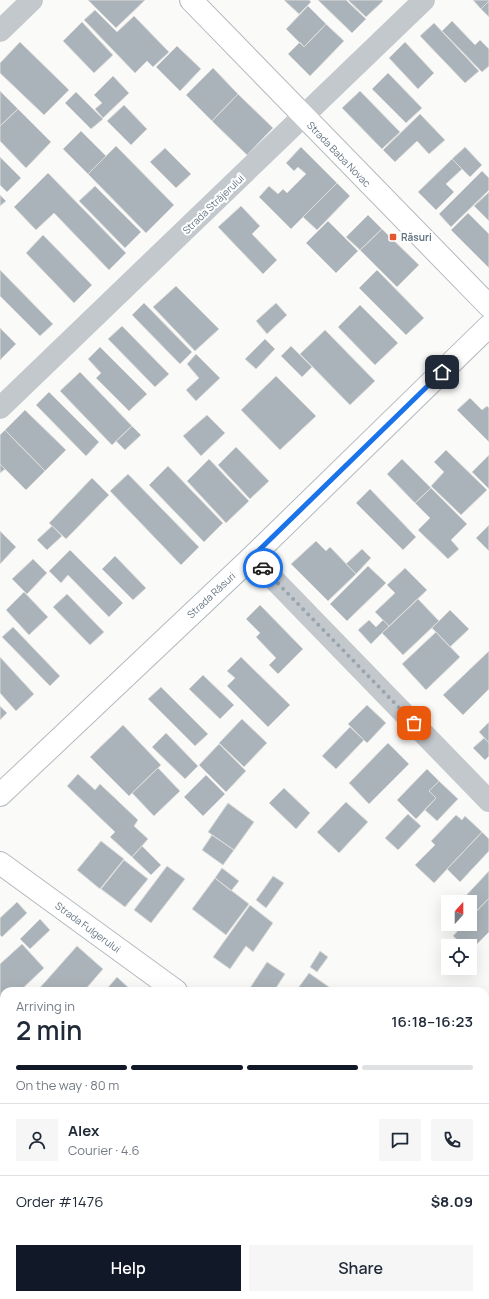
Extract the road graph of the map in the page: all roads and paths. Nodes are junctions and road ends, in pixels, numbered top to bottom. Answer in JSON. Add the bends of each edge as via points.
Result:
{"nodes":[{"id":1,"x":32,"y":0,"type":"edge"},
{"id":2,"x":191,"y":0,"type":"edge"},
{"id":3,"x":424,"y":0,"type":"edge"},
{"id":4,"x":0,"y":31,"type":"edge"},
{"id":5,"x":304,"y":117,"type":"junction"},
{"id":6,"x":489,"y":306,"type":"edge"},
{"id":7,"x":489,"y":326,"type":"edge"},
{"id":8,"x":0,"y":408,"type":"edge"},
{"id":9,"x":252,"y":557,"type":"junction"},
{"id":10,"x":0,"y":794,"type":"edge"},
{"id":11,"x":489,"y":801,"type":"edge"},
{"id":12,"x":0,"y":863,"type":"edge"},
{"id":13,"x":170,"y":987,"type":"edge"}],
"edges":[{"from":1,"to":4,"type":"street"},
{"from":2,"to":5,"type":"street","name":"Strada Baba Novac"},
{"from":3,"to":5,"type":"street","name":"Strada Străjerului"},
{"from":5,"to":6,"type":"street","name":"Strada Baba Novac"},
{"from":5,"to":8,"type":"street","name":"Strada Străjerului"},
{"from":7,"to":9,"type":"street","name":"Strada Răsuri"},
{"from":9,"to":10,"type":"street","name":"Strada Răsuri"},
{"from":9,"to":11,"type":"street"},
{"from":12,"to":13,"type":"street","name":"Strada Fulgerului"}]}
